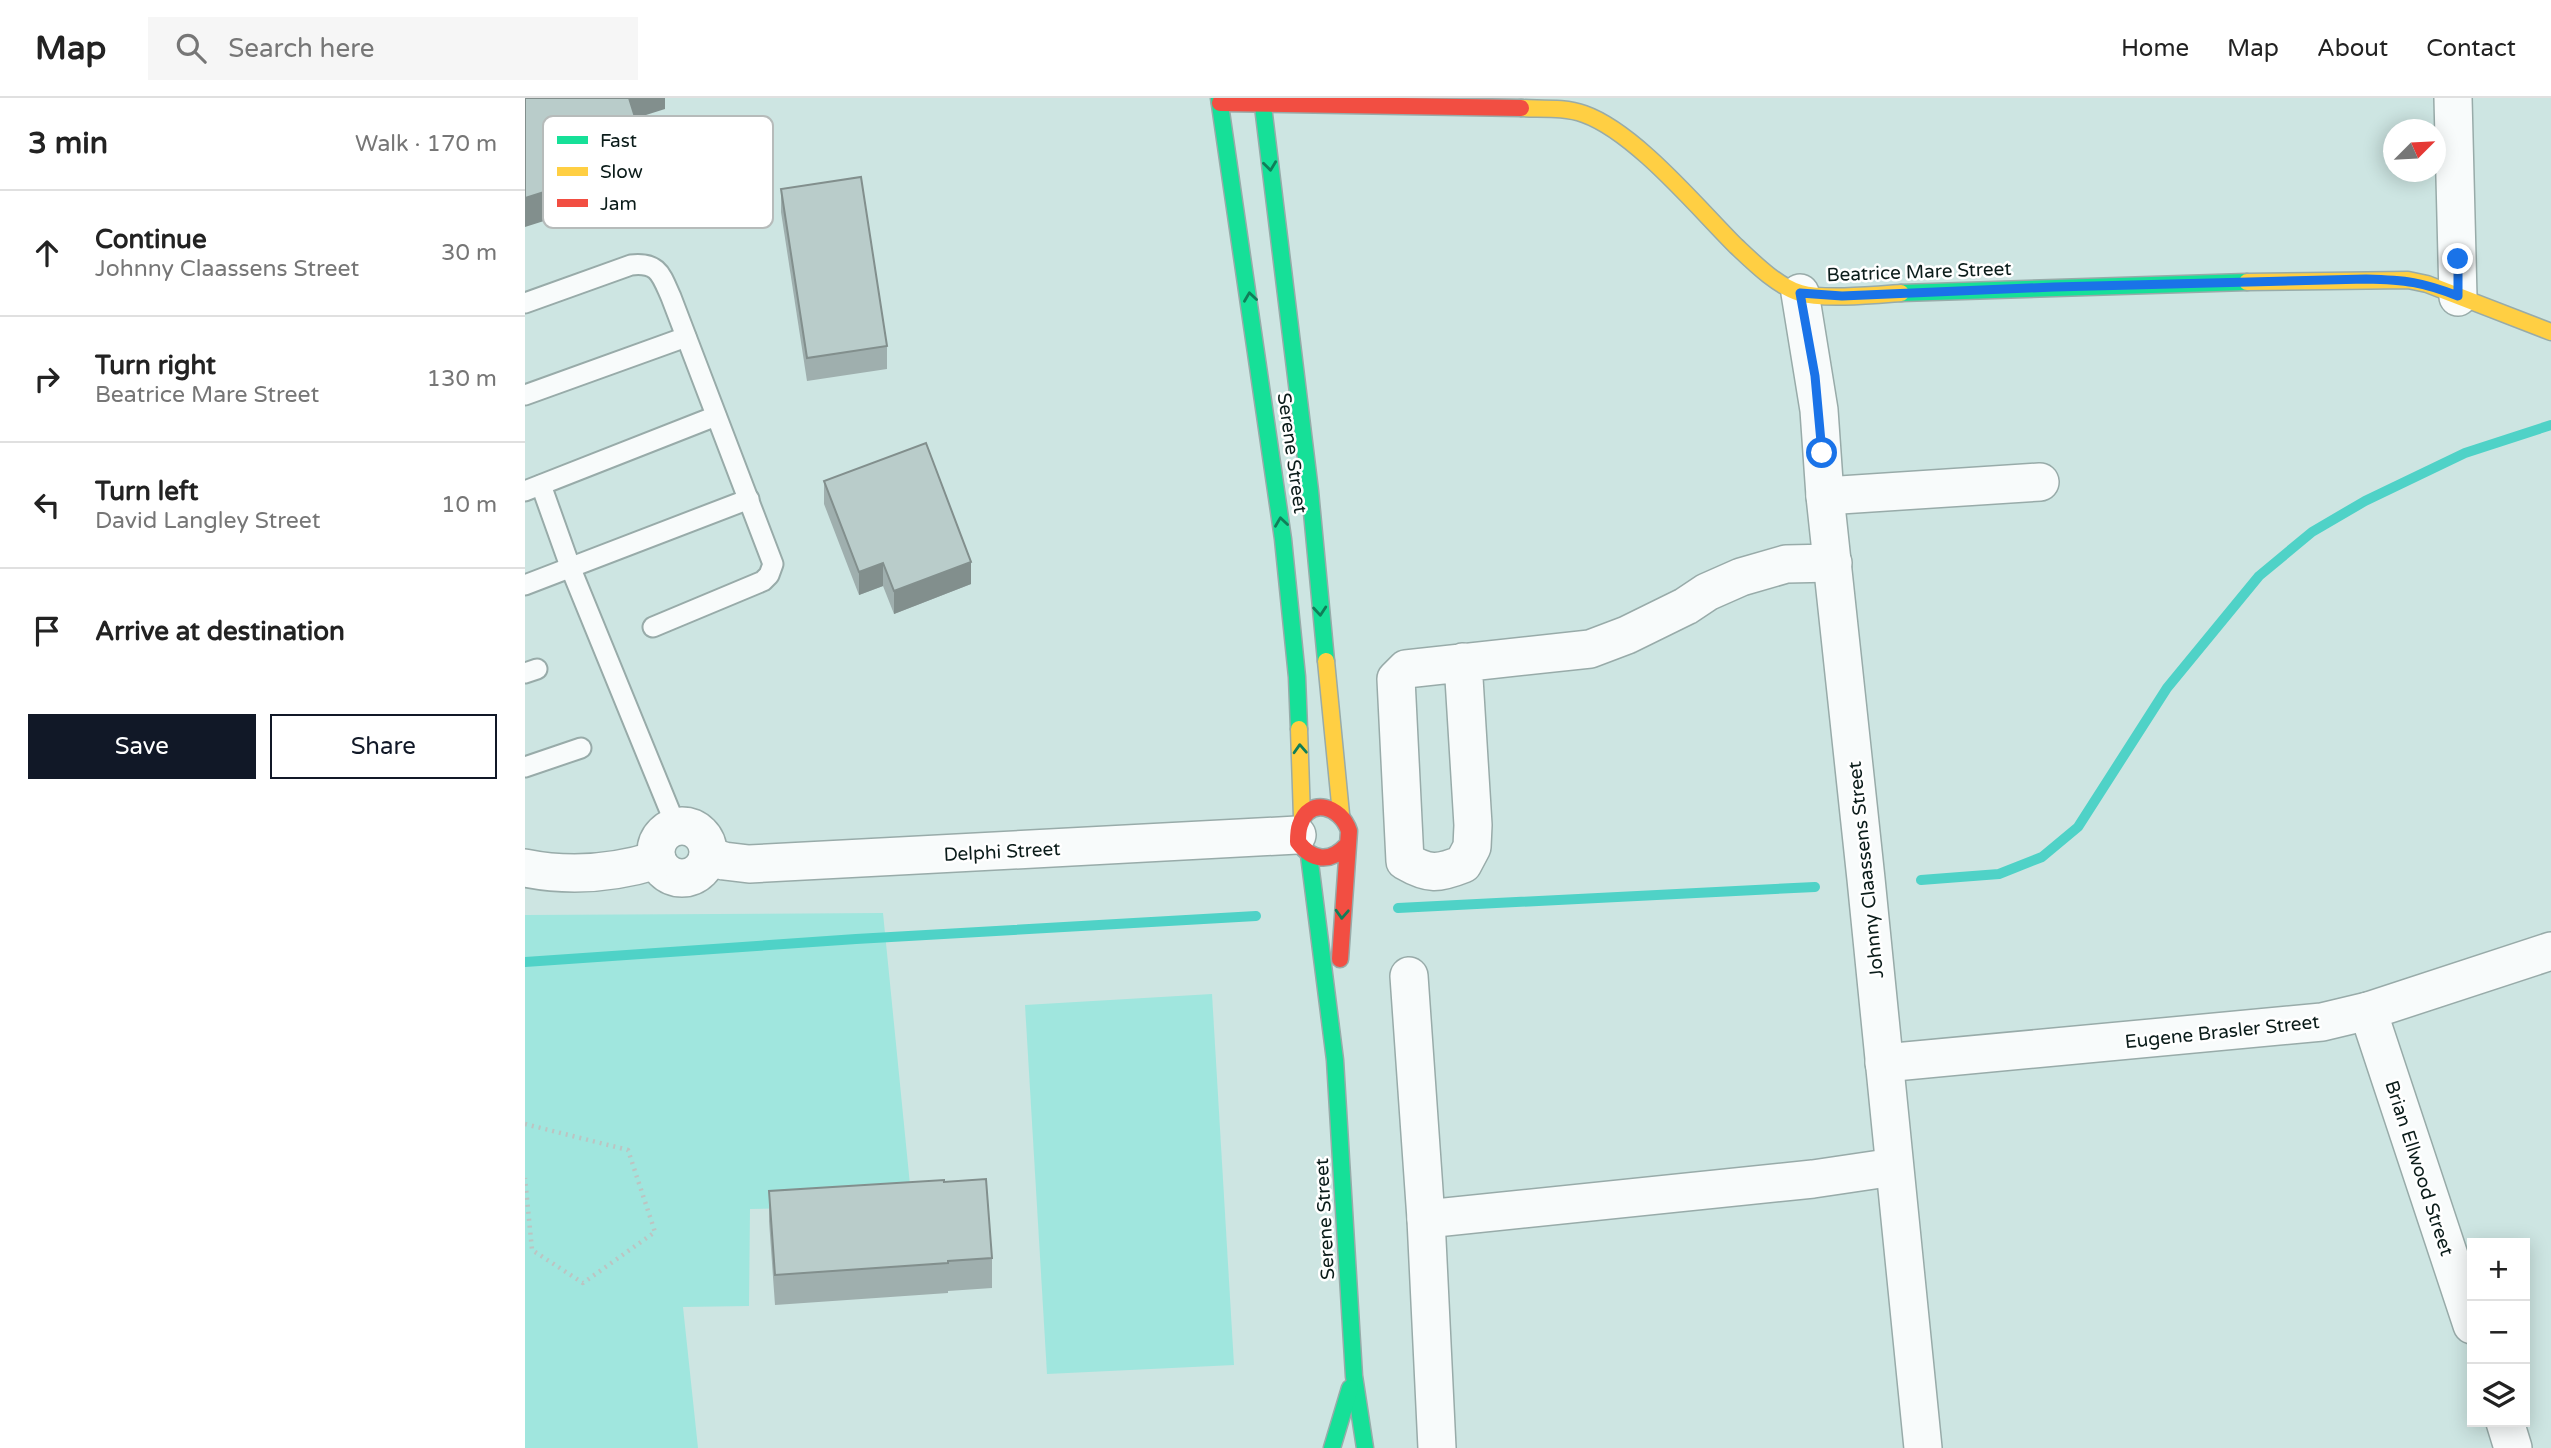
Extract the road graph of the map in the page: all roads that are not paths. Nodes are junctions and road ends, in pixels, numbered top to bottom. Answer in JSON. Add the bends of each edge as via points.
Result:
{"nodes":[{"id":1,"x":2453,"y":98,"type":"edge"},
{"id":2,"x":1219,"y":100,"type":"edge"},
{"id":3,"x":1262,"y":100,"type":"edge"},
{"id":4,"x":1571,"y":104,"type":"edge"},
{"id":5,"x":1800,"y":293,"type":"junction"},
{"id":6,"x":2458,"y":296,"type":"junction"},
{"id":7,"x":525,"y":303,"type":"edge"},
{"id":8,"x":2551,"y":332,"type":"edge"},
{"id":9,"x":686,"y":337,"type":"junction"},
{"id":10,"x":525,"y":394,"type":"edge"},
{"id":11,"x":716,"y":416,"type":"junction"},
{"id":12,"x":2040,"y":482,"type":"dead end"},
{"id":13,"x":533,"y":489,"type":"edge"},
{"id":14,"x":1825,"y":496,"type":"junction"},
{"id":15,"x":749,"y":499,"type":"junction"},
{"id":16,"x":1833,"y":563,"type":"junction"},
{"id":17,"x":571,"y":569,"type":"junction"},
{"id":18,"x":525,"y":586,"type":"edge"},
{"id":19,"x":653,"y":627,"type":"dead end"},
{"id":20,"x":1463,"y":662,"type":"junction"},
{"id":21,"x":580,"y":748,"type":"dead end"},
{"id":22,"x":525,"y":767,"type":"edge"},
{"id":23,"x":1341,"y":814,"type":"junction"},
{"id":24,"x":676,"y":826,"type":"junction"},
{"id":25,"x":1303,"y":836,"type":"junction"},
{"id":26,"x":1346,"y":846,"type":"junction"},
{"id":27,"x":708,"y":856,"type":"junction"},
{"id":28,"x":657,"y":860,"type":"junction"},
{"id":29,"x":525,"y":868,"type":"edge"},
{"id":30,"x":2551,"y":951,"type":"edge"},
{"id":31,"x":1409,"y":976,"type":"dead end"},
{"id":32,"x":2368,"y":1012,"type":"junction"},
{"id":33,"x":1335,"y":1060,"type":"junction"},
{"id":34,"x":1884,"y":1063,"type":"junction"},
{"id":35,"x":1894,"y":1167,"type":"junction"},
{"id":36,"x":1426,"y":1219,"type":"junction"},
{"id":37,"x":2467,"y":1310,"type":"edge"},
{"id":38,"x":1353,"y":1376,"type":"junction"},
{"id":39,"x":2507,"y":1427,"type":"edge"},
{"id":40,"x":1332,"y":1448,"type":"edge"},
{"id":41,"x":1365,"y":1448,"type":"edge"},
{"id":42,"x":1437,"y":1448,"type":"edge"},
{"id":43,"x":1923,"y":1448,"type":"edge"},
{"id":44,"x":2513,"y":1448,"type":"edge"}],
"edges":[{"from":1,"to":6,"type":"street"},
{"from":2,"to":3,"type":"street","name":"Beatrice Mare Street"},
{"from":25,"to":2,"type":"street","name":"Serene Street","one_way":true,"via":[[1297,677],[1283,539]]},
{"from":3,"to":4,"type":"street","name":"Beatrice Mare Street"},
{"from":3,"to":23,"type":"street","name":"Serene Street","one_way":true,"via":[[1310,491]]},
{"from":4,"to":5,"type":"street","name":"Beatrice Mare Street","via":[[1634,144],[1762,271]]},
{"from":5,"to":6,"type":"street","name":"Beatrice Mare Street","via":[[1842,296],[2366,279],[2408,280]]},
{"from":5,"to":14,"type":"street","name":"Johnny Claassens Street","via":[[1816,387]]},
{"from":6,"to":8,"type":"street","name":"Beatrice Mare Street"},
{"from":7,"to":9,"type":"lane","via":[[645,264],[663,279]]},
{"from":9,"to":10,"type":"lane"},
{"from":9,"to":11,"type":"lane"},
{"from":11,"to":13,"type":"lane"},
{"from":11,"to":15,"type":"lane"},
{"from":12,"to":14,"type":"street"},
{"from":13,"to":17,"type":"lane"},
{"from":14,"to":16,"type":"street","name":"Johnny Claassens Street"},
{"from":15,"to":17,"type":"lane"},
{"from":15,"to":19,"type":"lane","via":[[773,564],[769,575]]},
{"from":16,"to":20,"type":"street","via":[[1786,564],[1741,577],[1590,649]]},
{"from":16,"to":34,"type":"street","name":"Johnny Claassens Street"},
{"from":17,"to":18,"type":"lane"},
{"from":17,"to":24,"type":"lane"},
{"from":20,"to":20,"type":"street","via":[[1472,847],[1463,864],[1442,872],[1422,870],[1405,861],[1396,679],[1405,669]]},
{"from":21,"to":22,"type":"lane"},
{"from":23,"to":25,"type":"street","via":[[1317,807]]},
{"from":23,"to":26,"type":"street","via":[[1349,830]]},
{"from":24,"to":27,"type":"street","via":[[701,832]]},
{"from":24,"to":28,"type":"street","via":[[657,843]]},
{"from":25,"to":26,"type":"street","via":[[1325,859]]},
{"from":25,"to":27,"type":"street","name":"Delphi Street","via":[[750,864]]},
{"from":25,"to":33,"type":"street","name":"Serene Street"},
{"from":26,"to":33,"type":"street","name":"Serene Street","one_way":true},
{"from":27,"to":28,"type":"street","via":[[700,871],[685,878],[668,874]]},
{"from":28,"to":29,"type":"street","via":[[582,873]]},
{"from":30,"to":32,"type":"street","name":"Eugene Brasler Street"},
{"from":31,"to":36,"type":"street"},
{"from":32,"to":34,"type":"street","name":"Eugene Brasler Street","via":[[2322,1021]]},
{"from":32,"to":37,"type":"street","name":"Brian Ellwood Street"},
{"from":33,"to":38,"type":"street","name":"Serene Street"},
{"from":34,"to":35,"type":"street","name":"Johnny Claassens Street"},
{"from":35,"to":36,"type":"street"},
{"from":35,"to":43,"type":"street","name":"Johnny Claassens Street"},
{"from":36,"to":42,"type":"street"},
{"from":38,"to":40,"type":"street","name":"Serene Street"},
{"from":38,"to":41,"type":"street","name":"Serene Street"},
{"from":39,"to":44,"type":"street"}]}
